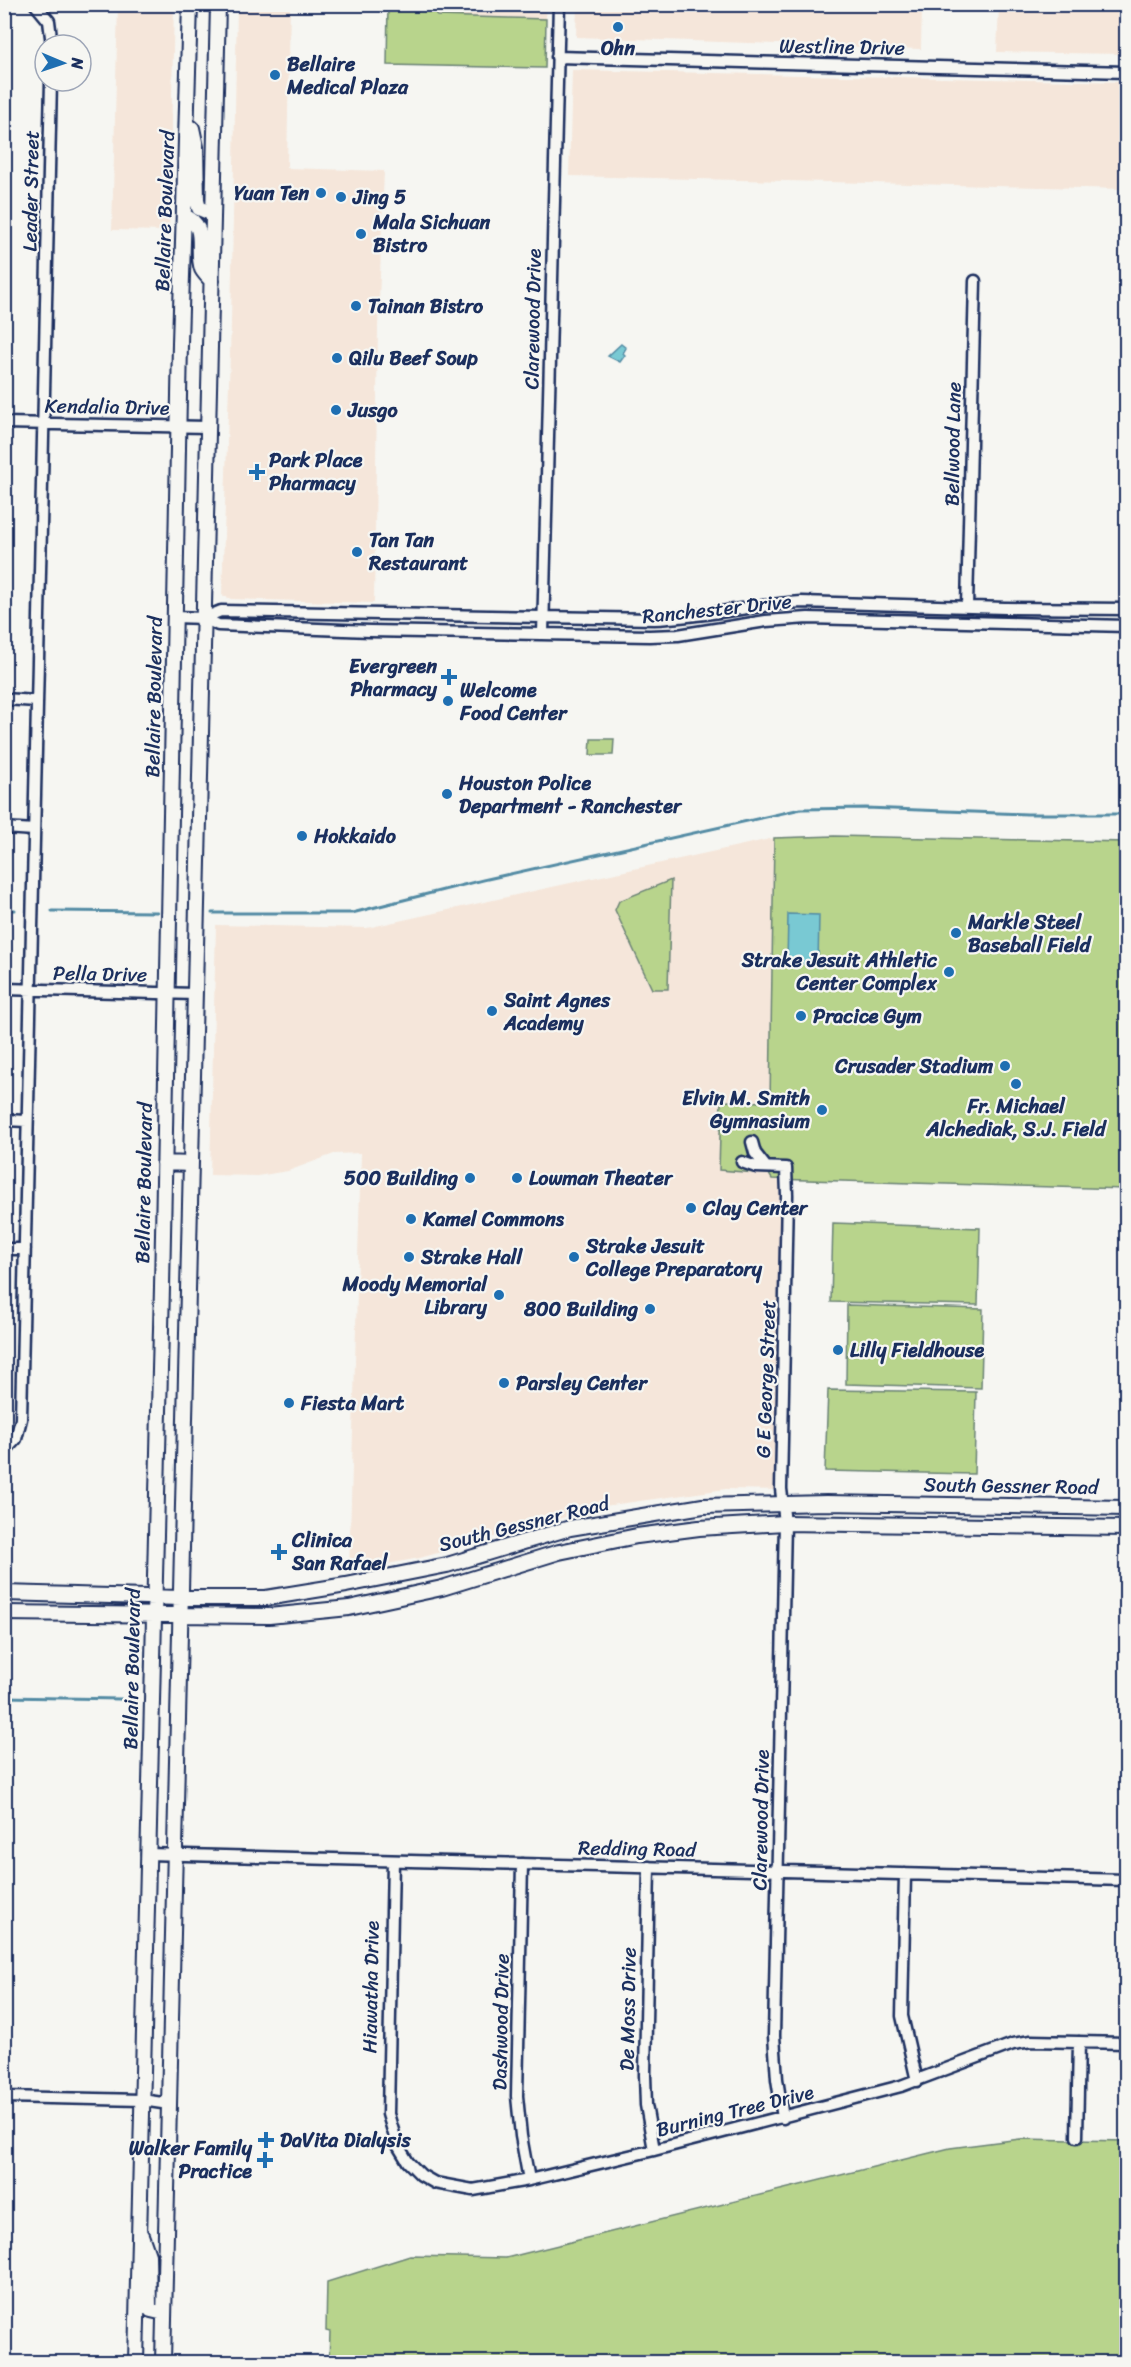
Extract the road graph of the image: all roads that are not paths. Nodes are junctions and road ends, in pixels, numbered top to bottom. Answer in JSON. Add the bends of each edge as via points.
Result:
{"nodes":[{"id":1,"x":190,"y":4,"type":"edge"},
{"id":2,"x":218,"y":4,"type":"edge"},
{"id":3,"x":559,"y":4,"type":"edge"},
{"id":4,"x":36,"y":5,"type":"edge"},
{"id":5,"x":50,"y":33,"type":"edge"},
{"id":6,"x":557,"y":57,"type":"junction"},
{"id":7,"x":1126,"y":72,"type":"edge"},
{"id":8,"x":51,"y":93,"type":"edge"},
{"id":9,"x":188,"y":102,"type":"junction"},
{"id":10,"x":213,"y":214,"type":"junction"},
{"id":11,"x":184,"y":216,"type":"junction"},
{"id":12,"x":212,"y":281,"type":"junction"},
{"id":13,"x":975,"y":281,"type":"dead end"},
{"id":14,"x":4,"y":423,"type":"edge"},
{"id":15,"x":44,"y":424,"type":"junction"},
{"id":16,"x":179,"y":426,"type":"junction"},
{"id":17,"x":208,"y":427,"type":"junction"},
{"id":18,"x":840,"y":603,"type":"junction"},
{"id":19,"x":967,"y":607,"type":"junction"},
{"id":20,"x":1005,"y":608,"type":"junction"},
{"id":21,"x":1126,"y":609,"type":"edge"},
{"id":22,"x":299,"y":612,"type":"junction"},
{"id":23,"x":371,"y":612,"type":"junction"},
{"id":24,"x":544,"y":616,"type":"junction"},
{"id":25,"x":175,"y":617,"type":"junction"},
{"id":26,"x":204,"y":618,"type":"junction"},
{"id":27,"x":675,"y":618,"type":"junction"},
{"id":28,"x":840,"y":619,"type":"junction"},
{"id":29,"x":1004,"y":623,"type":"junction"},
{"id":30,"x":1126,"y":626,"type":"edge"},
{"id":31,"x":298,"y":628,"type":"junction"},
{"id":32,"x":370,"y":631,"type":"junction"},
{"id":33,"x":543,"y":634,"type":"junction"},
{"id":34,"x":678,"y":635,"type":"junction"},
{"id":35,"x":4,"y":699,"type":"edge"},
{"id":36,"x":37,"y":701,"type":"junction"},
{"id":37,"x":4,"y":828,"type":"edge"},
{"id":38,"x":34,"y":830,"type":"junction"},
{"id":39,"x":4,"y":989,"type":"edge"},
{"id":40,"x":30,"y":990,"type":"junction"},
{"id":41,"x":166,"y":993,"type":"junction"},
{"id":42,"x":195,"y":994,"type":"junction"},
{"id":43,"x":4,"y":1120,"type":"edge"},
{"id":44,"x":27,"y":1121,"type":"junction"},
{"id":45,"x":752,"y":1142,"type":"dead end"},
{"id":46,"x":742,"y":1162,"type":"dead end"},
{"id":47,"x":164,"y":1163,"type":"junction"},
{"id":48,"x":191,"y":1164,"type":"junction"},
{"id":49,"x":766,"y":1167,"type":"junction"},
{"id":50,"x":4,"y":1249,"type":"edge"},
{"id":51,"x":25,"y":1249,"type":"junction"},
{"id":52,"x":160,"y":1343,"type":"junction"},
{"id":53,"x":187,"y":1343,"type":"junction"},
{"id":54,"x":6,"y":1452,"type":"edge"},
{"id":55,"x":783,"y":1504,"type":"junction"},
{"id":56,"x":929,"y":1504,"type":"junction"},
{"id":57,"x":1054,"y":1506,"type":"junction"},
{"id":58,"x":1126,"y":1508,"type":"edge"},
{"id":59,"x":785,"y":1523,"type":"junction"},
{"id":60,"x":928,"y":1525,"type":"junction"},
{"id":61,"x":1054,"y":1527,"type":"junction"},
{"id":62,"x":1126,"y":1528,"type":"edge"},
{"id":63,"x":346,"y":1585,"type":"junction"},
{"id":64,"x":4,"y":1593,"type":"edge"},
{"id":65,"x":154,"y":1598,"type":"junction"},
{"id":66,"x":181,"y":1598,"type":"junction"},
{"id":67,"x":349,"y":1608,"type":"junction"},
{"id":68,"x":4,"y":1613,"type":"edge"},
{"id":69,"x":153,"y":1615,"type":"junction"},
{"id":70,"x":181,"y":1616,"type":"junction"},
{"id":71,"x":147,"y":1854,"type":"junction"},
{"id":72,"x":175,"y":1855,"type":"junction"},
{"id":73,"x":393,"y":1861,"type":"junction"},
{"id":74,"x":522,"y":1864,"type":"junction"},
{"id":75,"x":650,"y":1867,"type":"junction"},
{"id":76,"x":778,"y":1871,"type":"junction"},
{"id":77,"x":905,"y":1874,"type":"junction"},
{"id":78,"x":1126,"y":1880,"type":"edge"},
{"id":79,"x":1079,"y":2042,"type":"junction"},
{"id":80,"x":1126,"y":2043,"type":"edge"},
{"id":81,"x":917,"y":2081,"type":"junction"},
{"id":82,"x":4,"y":2097,"type":"edge"},
{"id":83,"x":142,"y":2100,"type":"junction"},
{"id":84,"x":170,"y":2104,"type":"junction"},
{"id":85,"x":388,"y":2114,"type":"joint"},
{"id":86,"x":783,"y":2118,"type":"junction"},
{"id":87,"x":1077,"y":2137,"type":"dead end"},
{"id":88,"x":654,"y":2150,"type":"junction"},
{"id":89,"x":529,"y":2180,"type":"junction"},
{"id":90,"x":139,"y":2227,"type":"junction"},
{"id":91,"x":165,"y":2313,"type":"junction"},
{"id":92,"x":135,"y":2362,"type":"edge"},
{"id":93,"x":163,"y":2362,"type":"edge"}],
"edges":[{"from":1,"to":9,"type":"main road","name":"Bellaire Boulevard"},
{"from":2,"to":10,"type":"main road"},
{"from":3,"to":6,"type":"street","name":"Clarewood Drive"},
{"from":4,"to":5,"type":"street","via":[[49,21]]},
{"from":6,"to":7,"type":"street","name":"Westline Drive"},
{"from":6,"to":24,"type":"street","name":"Clarewood Drive"},
{"from":8,"to":15,"type":"street","name":"Leader Street"},
{"from":9,"to":10,"type":"main road","via":[[196,147],[197,201],[199,208]]},
{"from":9,"to":11,"type":"main road","name":"Bellaire Boulevard"},
{"from":10,"to":12,"type":"main road"},
{"from":11,"to":12,"type":"main road","via":[[199,229],[202,269]]},
{"from":11,"to":16,"type":"main road","name":"Bellaire Boulevard"},
{"from":12,"to":17,"type":"main road"},
{"from":13,"to":19,"type":"street","name":"Bellwood Lane"},
{"from":14,"to":15,"type":"street","name":"Kendalia Drive"},
{"from":15,"to":16,"type":"street","name":"Kendalia Drive"},
{"from":15,"to":36,"type":"street","name":"Leader Street"},
{"from":16,"to":17,"type":"street","name":"Kendalia Drive"},
{"from":16,"to":25,"type":"main road","name":"Bellaire Boulevard"},
{"from":17,"to":26,"type":"main road"},
{"from":18,"to":19,"type":"street","name":"Ranchester Drive"},
{"from":18,"to":27,"type":"street","name":"Ranchester Drive","via":[[774,604]]},
{"from":18,"to":28,"type":"street"},
{"from":19,"to":20,"type":"street","name":"Ranchester Drive"},
{"from":20,"to":21,"type":"street","name":"Ranchester Drive"},
{"from":20,"to":29,"type":"street"},
{"from":22,"to":23,"type":"street","name":"Ranchester Drive"},
{"from":22,"to":26,"type":"street","name":"Ranchester Drive","via":[[218,611]]},
{"from":22,"to":31,"type":"street"},
{"from":23,"to":24,"type":"street","name":"Ranchester Drive"},
{"from":23,"to":32,"type":"street"},
{"from":24,"to":27,"type":"street","name":"Ranchester Drive"},
{"from":24,"to":33,"type":"street","name":"Clarewood Drive"},
{"from":25,"to":26,"type":"street","name":"Ranchester Drive"},
{"from":25,"to":41,"type":"main road","name":"Bellaire Boulevard"},
{"from":26,"to":31,"type":"street","name":"Ranchester Drive","via":[[218,625]]},
{"from":26,"to":42,"type":"main road"},
{"from":27,"to":34,"type":"street"},
{"from":28,"to":29,"type":"street","name":"Ranchester Drive"},
{"from":28,"to":34,"type":"street","name":"Ranchester Drive","via":[[786,619]]},
{"from":29,"to":30,"type":"street","name":"Ranchester Drive"},
{"from":31,"to":32,"type":"street","name":"Ranchester Drive"},
{"from":32,"to":33,"type":"street","name":"Ranchester Drive"},
{"from":33,"to":34,"type":"street","name":"Ranchester Drive"},
{"from":35,"to":36,"type":"street"},
{"from":36,"to":38,"type":"street","name":"Leader Street"},
{"from":37,"to":38,"type":"street"},
{"from":38,"to":40,"type":"street","name":"Leader Street"},
{"from":39,"to":40,"type":"street","name":"Pella Drive"},
{"from":40,"to":41,"type":"street","name":"Pella Drive"},
{"from":40,"to":44,"type":"street","name":"Leader Street"},
{"from":41,"to":42,"type":"street","name":"Pella Drive"},
{"from":41,"to":47,"type":"main road","name":"Bellaire Boulevard"},
{"from":42,"to":48,"type":"main road"},
{"from":43,"to":44,"type":"street"},
{"from":44,"to":51,"type":"street","name":"Leader Street"},
{"from":45,"to":49,"type":"street"},
{"from":46,"to":49,"type":"street","name":"G E George Street"},
{"from":47,"to":48,"type":"main road"},
{"from":47,"to":52,"type":"main road","name":"Bellaire Boulevard"},
{"from":48,"to":53,"type":"main road"},
{"from":49,"to":55,"type":"street","name":"G E George Street","via":[[786,1168],[788,1195]]},
{"from":50,"to":51,"type":"street"},
{"from":51,"to":54,"type":"street","name":"Leader Street","via":[[21,1419],[16,1439]]},
{"from":52,"to":53,"type":"main road"},
{"from":52,"to":65,"type":"main road","name":"Bellaire Boulevard"},
{"from":53,"to":66,"type":"main road"},
{"from":55,"to":56,"type":"main road","name":"South Gessner Road"},
{"from":55,"to":59,"type":"street","name":"Clarewood Drive"},
{"from":55,"to":63,"type":"main road","name":"South Gessner Road","via":[[703,1506],[570,1528],[447,1565]]},
{"from":56,"to":57,"type":"main road","name":"South Gessner Road"},
{"from":56,"to":60,"type":"main road"},
{"from":57,"to":58,"type":"main road","name":"South Gessner Road"},
{"from":57,"to":61,"type":"main road"},
{"from":59,"to":60,"type":"main road","name":"South Gessner Road"},
{"from":59,"to":67,"type":"main road","name":"South Gessner Road","via":[[637,1536],[559,1552],[442,1588]]},
{"from":59,"to":76,"type":"street","name":"Clarewood Drive"},
{"from":60,"to":61,"type":"main road","name":"South Gessner Road"},
{"from":61,"to":62,"type":"main road","name":"South Gessner Road"},
{"from":63,"to":66,"type":"main road","name":"South Gessner Road","via":[[266,1598]]},
{"from":63,"to":67,"type":"main road"},
{"from":64,"to":65,"type":"main road","name":"South Gessner Road"},
{"from":65,"to":66,"type":"main road","name":"South Gessner Road"},
{"from":65,"to":69,"type":"main road","name":"Bellaire Boulevard"},
{"from":66,"to":70,"type":"main road"},
{"from":67,"to":70,"type":"main road","name":"South Gessner Road","via":[[269,1616]]},
{"from":68,"to":69,"type":"main road","name":"South Gessner Road"},
{"from":69,"to":70,"type":"main road","name":"South Gessner Road"},
{"from":69,"to":71,"type":"main road","name":"Bellaire Boulevard"},
{"from":70,"to":72,"type":"main road"},
{"from":71,"to":72,"type":"street","name":"Redding Road"},
{"from":71,"to":83,"type":"main road","name":"Bellaire Boulevard"},
{"from":72,"to":73,"type":"street","name":"Redding Road"},
{"from":72,"to":84,"type":"main road"},
{"from":73,"to":74,"type":"street","name":"Redding Road"},
{"from":73,"to":85,"type":"street","name":"Hiawatha Drive"},
{"from":74,"to":75,"type":"street","name":"Redding Road"},
{"from":74,"to":89,"type":"street","name":"Dashwood Drive","via":[[517,2096]]},
{"from":75,"to":76,"type":"street","name":"Redding Road"},
{"from":75,"to":88,"type":"street","name":"De Moss Drive","via":[[645,2075]]},
{"from":76,"to":77,"type":"street","name":"Redding Road"},
{"from":76,"to":86,"type":"street","name":"Clarewood Drive","via":[[774,2036]]},
{"from":77,"to":78,"type":"street","name":"Redding Road"},
{"from":77,"to":81,"type":"street","via":[[902,2001]]},
{"from":79,"to":80,"type":"street","name":"Burning Tree Drive"},
{"from":79,"to":81,"type":"street","name":"Burning Tree Drive","via":[[1012,2044]]},
{"from":79,"to":87,"type":"street"},
{"from":81,"to":86,"type":"street","name":"Burning Tree Drive"},
{"from":82,"to":83,"type":"street"},
{"from":83,"to":84,"type":"street"},
{"from":83,"to":90,"type":"main road","name":"Bellaire Boulevard"},
{"from":84,"to":91,"type":"main road"},
{"from":85,"to":89,"type":"street","name":"Burning Tree Drive","via":[[397,2144],[408,2162],[435,2183],[473,2190]]},
{"from":86,"to":88,"type":"street","name":"Burning Tree Drive"},
{"from":88,"to":89,"type":"street","name":"Burning Tree Drive"},
{"from":90,"to":91,"type":"main road","via":[[148,2255],[149,2307]]},
{"from":90,"to":92,"type":"main road","name":"Bellaire Boulevard"},
{"from":91,"to":93,"type":"main road"}]}
